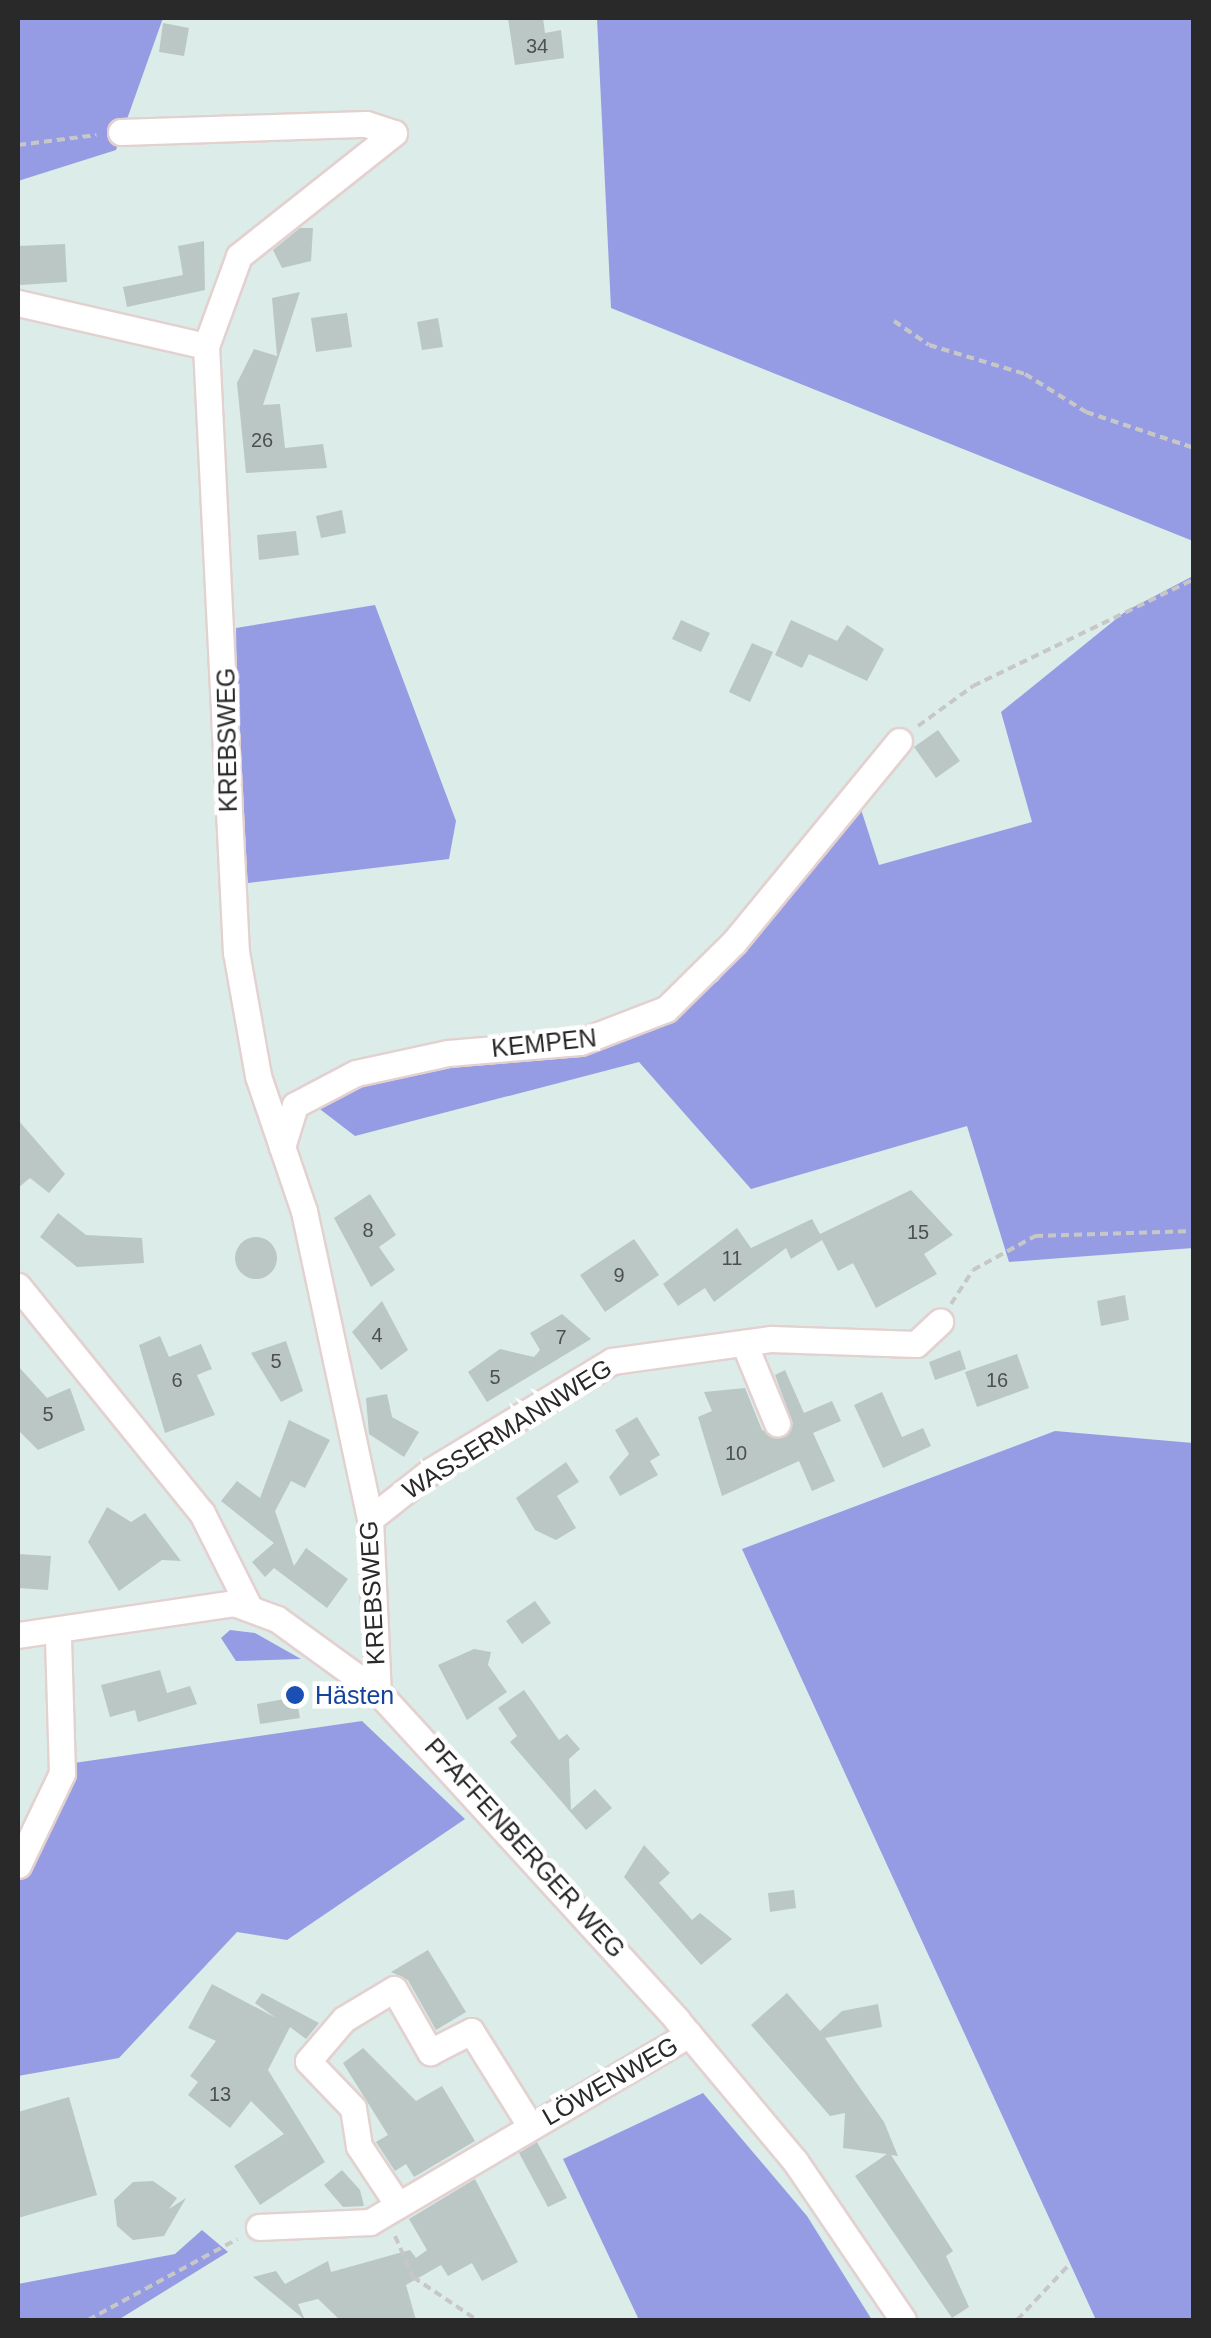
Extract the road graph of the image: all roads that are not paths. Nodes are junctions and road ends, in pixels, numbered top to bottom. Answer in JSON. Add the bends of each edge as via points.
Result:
{"nodes":[{"id":1,"x":121,"y":132,"type":"road end"},
{"id":2,"x":18,"y":304,"type":"edge"},
{"id":3,"x":206,"y":346,"type":"junction"},
{"id":4,"x":898,"y":742,"type":"road end"},
{"id":5,"x":282,"y":1147,"type":"junction"},
{"id":6,"x":18,"y":1286,"type":"edge"},
{"id":7,"x":940,"y":1322,"type":"road end"},
{"id":8,"x":744,"y":1342,"type":"junction"},
{"id":9,"x":777,"y":1422,"type":"dead end"},
{"id":10,"x":370,"y":1520,"type":"junction"},
{"id":11,"x":248,"y":1605,"type":"junction"},
{"id":12,"x":58,"y":1634,"type":"junction"},
{"id":13,"x":18,"y":1635,"type":"edge"},
{"id":14,"x":378,"y":1692,"type":"junction"},
{"id":15,"x":18,"y":1865,"type":"edge"},
{"id":16,"x":689,"y":2034,"type":"junction"},
{"id":17,"x":531,"y":2126,"type":"junction"},
{"id":18,"x":390,"y":2210,"type":"junction"},
{"id":19,"x":259,"y":2228,"type":"road end"},
{"id":20,"x":904,"y":2320,"type":"edge"}],
"edges":[{"from":1,"to":3,"type":"street","name":"KREBSWEG","via":[[366,124],[394,132],[239,256]]},
{"from":2,"to":3,"type":"street"},
{"from":3,"to":5,"type":"street","name":"KREBSWEG","via":[[232,919],[258,1076]]},
{"from":4,"to":5,"type":"street","name":"KEMPEN","via":[[734,942],[666,1009],[580,1042],[448,1052],[356,1073],[295,1105]]},
{"from":5,"to":10,"type":"street","name":"KREBSWEG"},
{"from":6,"to":11,"type":"street","via":[[202,1513]]},
{"from":7,"to":8,"type":"street","name":"WASSERMANNWEG","via":[[916,1344]]},
{"from":8,"to":9,"type":"street"},
{"from":8,"to":10,"type":"street","name":"WASSERMANNWEG","via":[[612,1361],[432,1470]]},
{"from":10,"to":14,"type":"street","name":"KREBSWEG"},
{"from":11,"to":12,"type":"street","via":[[193,1604]]},
{"from":11,"to":14,"type":"street","name":"PFAFFENBERGER WEG"},
{"from":12,"to":13,"type":"street"},
{"from":12,"to":15,"type":"street","via":[[62,1773]]},
{"from":14,"to":16,"type":"street","name":"PFAFFENBERGER WEG","via":[[448,1759]]},
{"from":16,"to":17,"type":"street","name":"LÖWENWEG"},
{"from":16,"to":20,"type":"street","name":"PFAFFENBERGER WEG","via":[[795,2161]]},
{"from":17,"to":18,"type":"street","name":"LÖWENWEG"},
{"from":17,"to":18,"type":"street","name":"LÖWENWEG","via":[[471,2031],[430,2052],[394,1988],[344,2019],[308,2062],[353,2108],[358,2146]]},
{"from":18,"to":19,"type":"street","name":"LÖWENWEG","via":[[345,2228]]}]}
